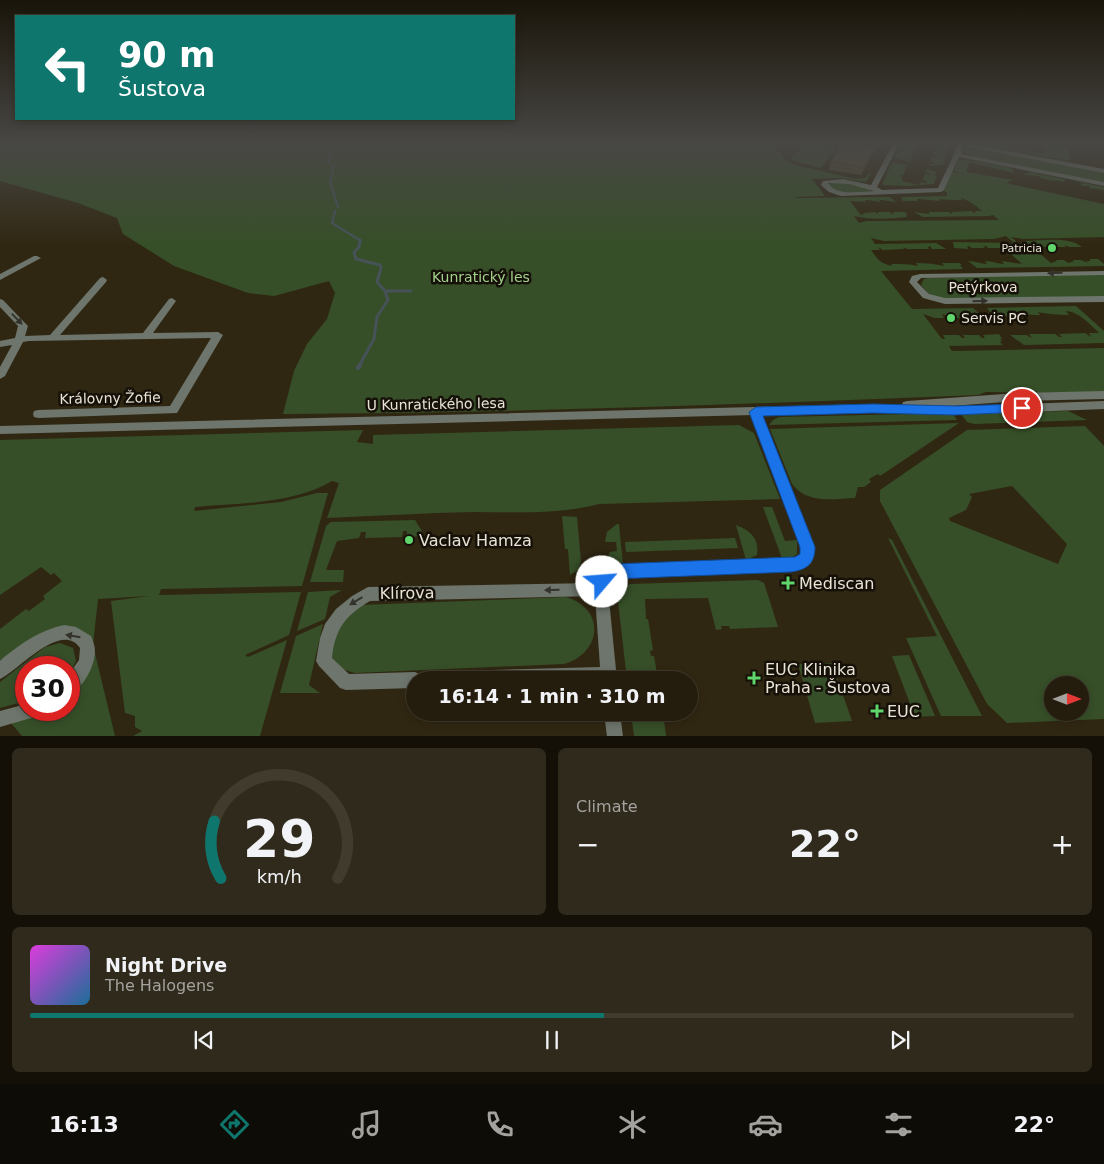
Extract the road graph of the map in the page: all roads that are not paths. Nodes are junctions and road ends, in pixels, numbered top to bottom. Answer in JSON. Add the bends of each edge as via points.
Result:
{"nodes":[{"id":1,"x":878,"y":178,"type":"edge"},
{"id":2,"x":946,"y":178,"type":"edge"},
{"id":3,"x":1076,"y":178,"type":"edge"},
{"id":4,"x":1104,"y":184,"type":"edge"},
{"id":5,"x":873,"y":188,"type":"junction"},
{"id":6,"x":882,"y":192,"type":"junction"},
{"id":7,"x":37,"y":258,"type":"dead end"},
{"id":8,"x":1104,"y":273,"type":"edge"},
{"id":9,"x":0,"y":277,"type":"edge"},
{"id":10,"x":103,"y":280,"type":"dead end"},
{"id":11,"x":1104,"y":299,"type":"edge"},
{"id":12,"x":172,"y":301,"type":"dead end"},
{"id":13,"x":0,"y":302,"type":"edge"},
{"id":14,"x":146,"y":336,"type":"junction"},
{"id":15,"x":52,"y":338,"type":"junction"},
{"id":16,"x":19,"y":340,"type":"junction"},
{"id":17,"x":0,"y":344,"type":"edge"},
{"id":18,"x":0,"y":376,"type":"edge"},
{"id":19,"x":1104,"y":395,"type":"edge"},
{"id":20,"x":1104,"y":405,"type":"edge"},
{"id":21,"x":873,"y":408,"type":"junction"},
{"id":22,"x":756,"y":412,"type":"junction"},
{"id":23,"x":38,"y":414,"type":"dead end"},
{"id":24,"x":0,"y":430,"type":"edge"},
{"id":25,"x":601,"y":589,"type":"junction"},
{"id":26,"x":18,"y":656,"type":"edge"},
{"id":27,"x":15,"y":658,"type":"edge"},
{"id":28,"x":0,"y":671,"type":"edge"},
{"id":29,"x":608,"y":671,"type":"edge"},
{"id":30,"x":80,"y":674,"type":"edge"},
{"id":31,"x":406,"y":680,"type":"edge"},
{"id":32,"x":15,"y":715,"type":"edge"},
{"id":33,"x":0,"y":719,"type":"edge"},
{"id":34,"x":613,"y":721,"type":"edge"},
{"id":35,"x":615,"y":736,"type":"edge"}],
"edges":[{"from":1,"to":5,"type":"street"},
{"from":2,"to":6,"type":"street","via":[[941,190]]},
{"from":3,"to":4,"type":"street"},
{"from":5,"to":6,"type":"street"},
{"from":5,"to":6,"type":"street","via":[[843,181],[824,183],[836,193]]},
{"from":7,"to":9,"type":"street"},
{"from":8,"to":11,"type":"street","name":"Petýrkova","one_way":true,"via":[[920,276],[913,282],[926,296],[945,301]]},
{"from":10,"to":15,"type":"street"},
{"from":12,"to":14,"type":"street"},
{"from":13,"to":16,"type":"street","one_way":true,"via":[[23,326]]},
{"from":14,"to":15,"type":"street","name":"Královny Žofie"},
{"from":14,"to":23,"type":"street","name":"Královny Žofie","via":[[218,335],[173,410]]},
{"from":15,"to":16,"type":"street","name":"Královny Žofie"},
{"from":16,"to":17,"type":"street","name":"Královny Žofie"},
{"from":16,"to":18,"type":"street"},
{"from":19,"to":21,"type":"street","name":"U Kunratického lesa"},
{"from":20,"to":21,"type":"street","name":"U Kunratického lesa","via":[[955,411]]},
{"from":21,"to":22,"type":"street","name":"U Kunratického lesa"},
{"from":22,"to":24,"type":"street","name":"U Kunratického lesa"},
{"from":22,"to":25,"type":"street","via":[[808,547],[808,557],[791,565],[613,572],[604,577]]},
{"from":25,"to":29,"type":"street"},
{"from":25,"to":31,"type":"street","name":"Klírova","one_way":true,"via":[[368,594],[351,603],[329,629],[324,661],[346,682]]},
{"from":30,"to":26,"type":"street","one_way":true,"via":[[89,653],[86,641],[76,635],[47,637]]},
{"from":27,"to":28,"type":"street","one_way":true},
{"from":32,"to":33,"type":"street"},
{"from":34,"to":35,"type":"street"}]}
